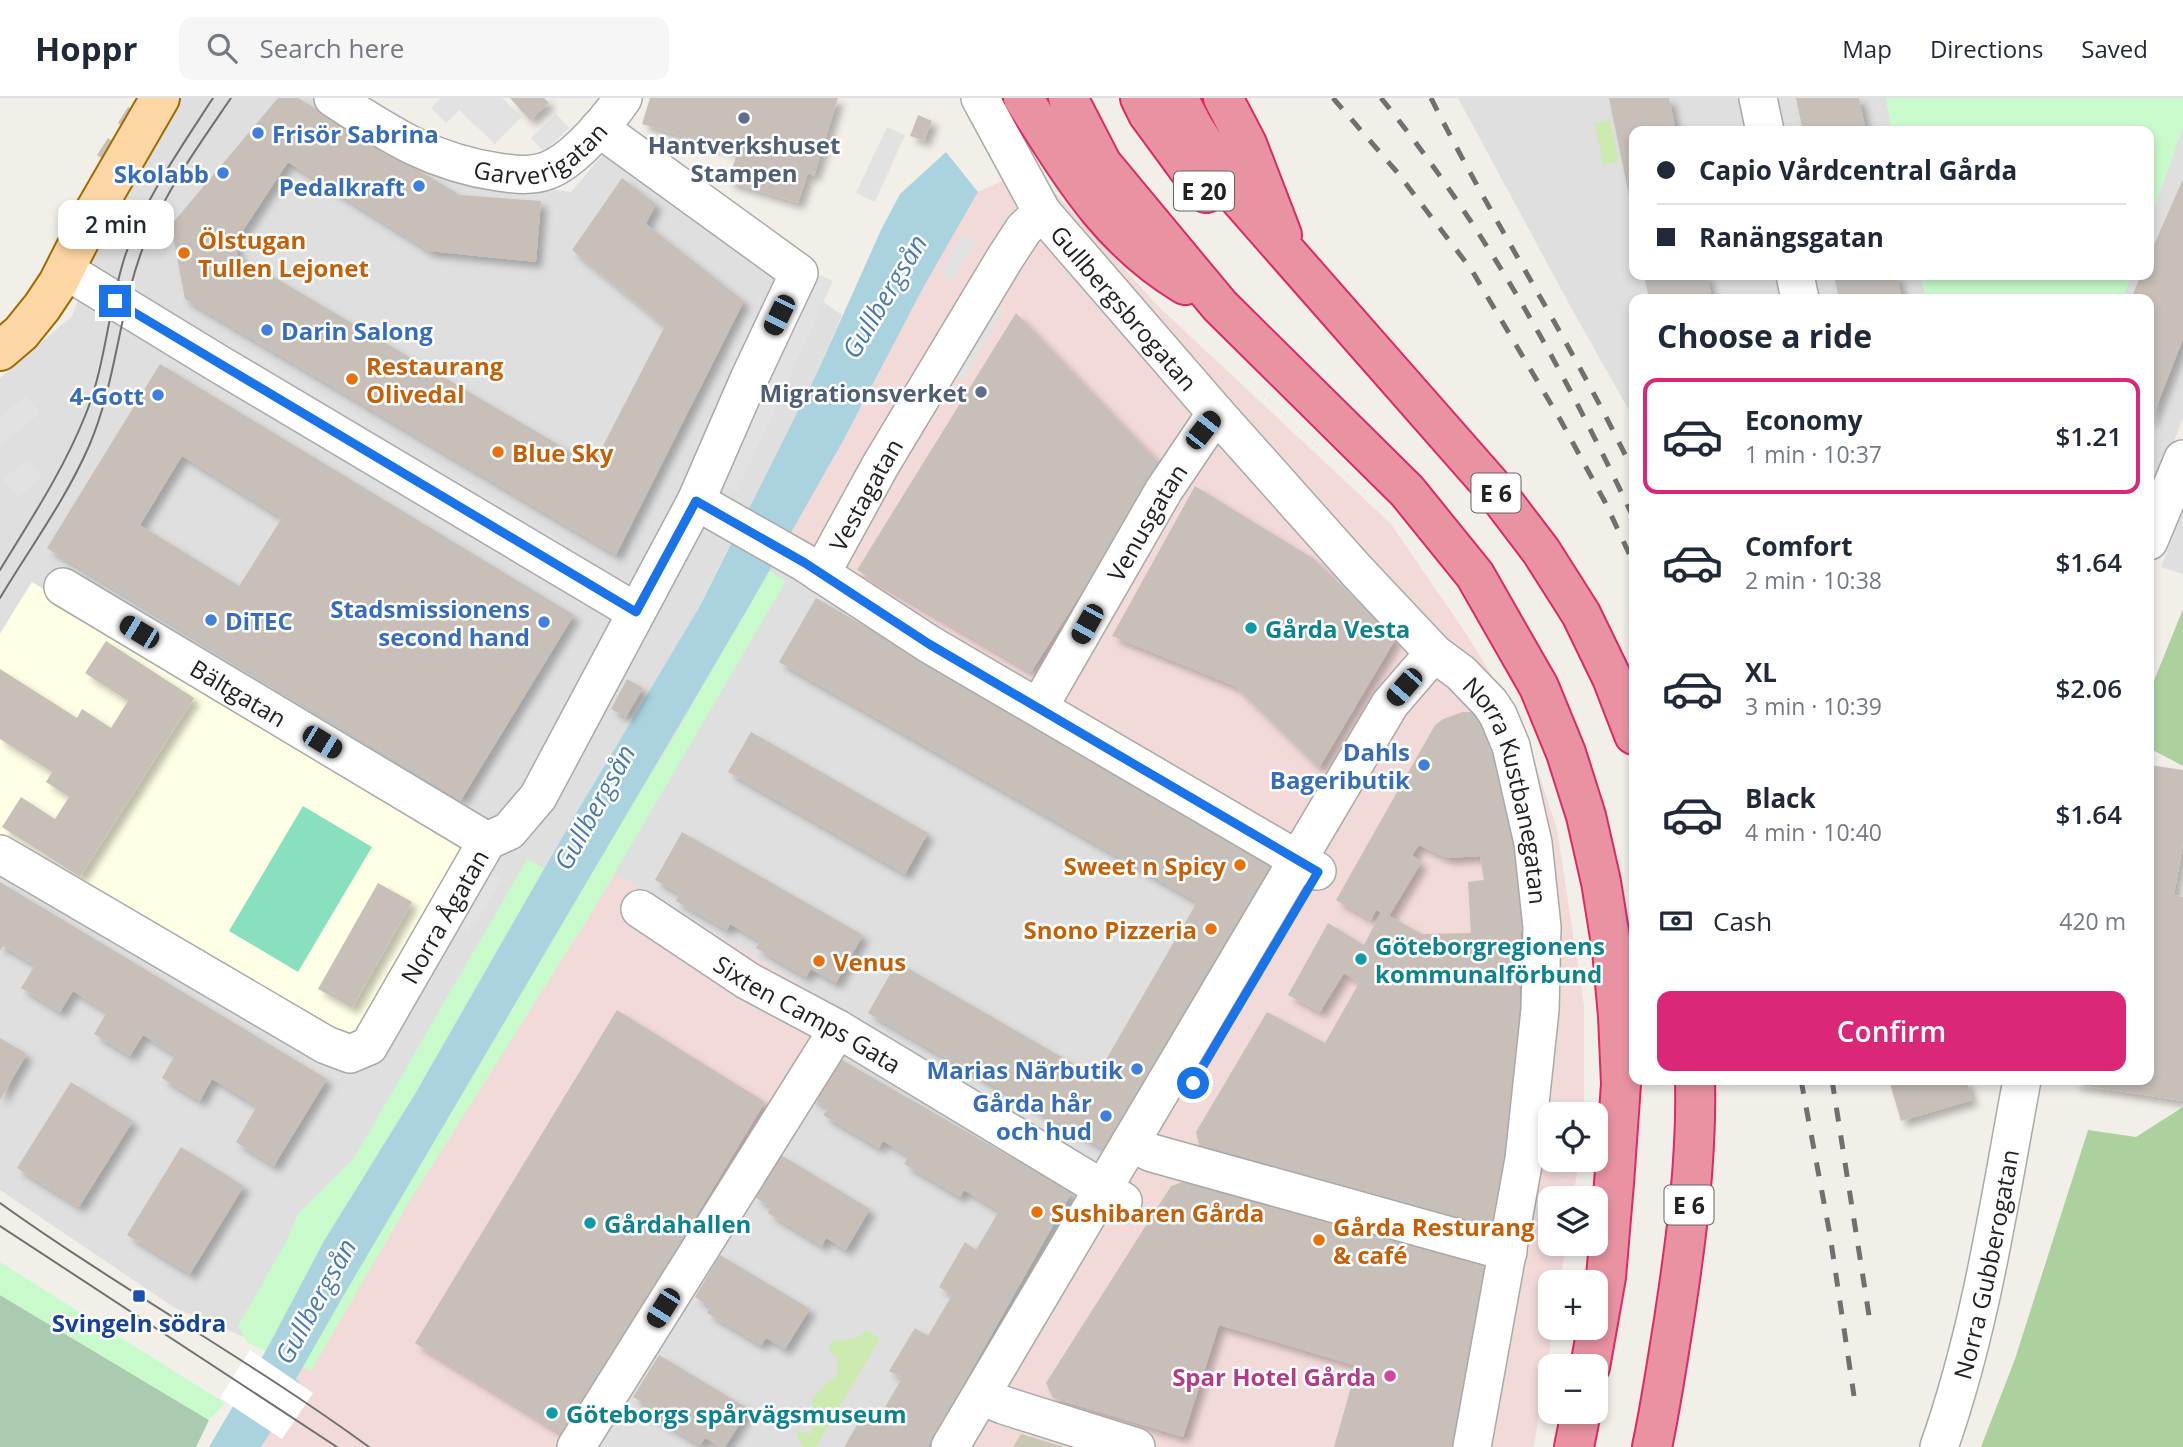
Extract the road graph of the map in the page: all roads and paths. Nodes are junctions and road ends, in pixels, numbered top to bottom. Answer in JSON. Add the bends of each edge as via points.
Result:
{"nodes":[{"id":1,"x":160,"y":98,"type":"edge"},
{"id":2,"x":333,"y":98,"type":"edge"},
{"id":3,"x":623,"y":98,"type":"edge"},
{"id":4,"x":980,"y":98,"type":"edge"},
{"id":5,"x":1023,"y":98,"type":"edge"},
{"id":6,"x":1068,"y":98,"type":"edge"},
{"id":7,"x":1140,"y":98,"type":"edge"},
{"id":8,"x":1178,"y":98,"type":"edge"},
{"id":9,"x":1223,"y":98,"type":"edge"},
{"id":10,"x":1758,"y":98,"type":"edge"},
{"id":11,"x":1764,"y":126,"type":"edge"},
{"id":12,"x":598,"y":128,"type":"junction"},
{"id":13,"x":1042,"y":212,"type":"junction"},
{"id":14,"x":1291,"y":260,"type":"junction"},
{"id":15,"x":65,"y":270,"type":"junction"},
{"id":16,"x":799,"y":273,"type":"joint"},
{"id":17,"x":1220,"y":306,"type":"junction"},
{"id":18,"x":0,"y":351,"type":"edge"},
{"id":19,"x":1216,"y":413,"type":"junction"},
{"id":20,"x":2183,"y":459,"type":"edge"},
{"id":21,"x":696,"y":501,"type":"junction"},
{"id":22,"x":2154,"y":529,"type":"edge"},
{"id":23,"x":821,"y":574,"type":"junction"},
{"id":24,"x":63,"y":587,"type":"dead end"},
{"id":25,"x":636,"y":612,"type":"junction"},
{"id":26,"x":1434,"y":653,"type":"junction"},
{"id":27,"x":1039,"y":707,"type":"junction"},
{"id":28,"x":1629,"y":722,"type":"edge"},
{"id":29,"x":487,"y":841,"type":"junction"},
{"id":30,"x":0,"y":854,"type":"edge"},
{"id":31,"x":1308,"y":866,"type":"junction"},
{"id":32,"x":640,"y":909,"type":"dead end"},
{"id":33,"x":838,"y":1029,"type":"junction"},
{"id":34,"x":1695,"y":1085,"type":"edge"},
{"id":35,"x":2021,"y":1085,"type":"edge"},
{"id":36,"x":1141,"y":1148,"type":"junction"},
{"id":37,"x":1113,"y":1196,"type":"junction"},
{"id":38,"x":1508,"y":1252,"type":"junction"},
{"id":39,"x":1592,"y":1354,"type":"edge"},
{"id":40,"x":993,"y":1400,"type":"junction"},
{"id":41,"x":1579,"y":1424,"type":"edge"},
{"id":42,"x":576,"y":1447,"type":"edge"},
{"id":43,"x":950,"y":1447,"type":"edge"},
{"id":44,"x":979,"y":1447,"type":"edge"},
{"id":45,"x":1136,"y":1447,"type":"edge"},
{"id":46,"x":1472,"y":1447,"type":"edge"},
{"id":47,"x":1574,"y":1447,"type":"edge"},
{"id":48,"x":1652,"y":1447,"type":"edge"},
{"id":49,"x":1939,"y":1447,"type":"edge"}],
"edges":[{"from":1,"to":15,"type":"main road"},
{"from":2,"to":12,"type":"street","name":"Garverigatan","via":[[404,143],[444,160],[518,175],[538,174],[557,166]]},
{"from":3,"to":12,"type":"street"},
{"from":4,"to":13,"type":"street","name":"Gullbergsbrogatan"},
{"from":5,"to":17,"type":"highway","number":"E 6","via":[[1110,225],[1157,268]]},
{"from":6,"to":17,"type":"highway","number":"E 6","via":[[1102,164]]},
{"from":7,"to":14,"type":"highway","number":"E 20","via":[[1210,199],[1241,235]]},
{"from":8,"to":14,"type":"highway","number":"E 6","via":[[1237,196]]},
{"from":9,"to":14,"type":"highway","via":[[1247,144]]},
{"from":10,"to":11,"type":"street"},
{"from":12,"to":16,"type":"street","name":"Garverigatan"},
{"from":13,"to":19,"type":"street","name":"Gullbergsbrogatan"},
{"from":13,"to":23,"type":"street","name":"Vestagatan","via":[[1024,229],[985,292]]},
{"from":14,"to":28,"type":"highway","number":"E 6","via":[[1490,484],[1541,551],[1581,614]]},
{"from":15,"to":18,"type":"main road","via":[[42,307]]},
{"from":15,"to":25,"type":"street"},
{"from":16,"to":21,"type":"street","name":"Norra Ågatan"},
{"from":17,"to":39,"type":"highway","number":"E 6","via":[[1407,491],[1475,575],[1539,687],[1566,753],[1601,882],[1618,1016],[1620,1084],[1614,1182],[1606,1277]]},
{"from":19,"to":26,"type":"street","name":"Gullbergsbrogatan"},
{"from":19,"to":27,"type":"street","name":"Venusgatan","via":[[1164,490]]},
{"from":20,"to":22,"type":"street"},
{"from":21,"to":23,"type":"street"},
{"from":21,"to":25,"type":"street","name":"Norra Ågatan"},
{"from":23,"to":27,"type":"street","name":"Vestagatan","via":[[929,644]]},
{"from":24,"to":29,"type":"street","name":"Bältgatan"},
{"from":25,"to":29,"type":"street","name":"Norra Ågatan","via":[[538,797],[509,831]]},
{"from":26,"to":31,"type":"street","via":[[1411,715]]},
{"from":26,"to":38,"type":"street","name":"Norra Kustbanegatan","via":[[1461,673],[1498,715],[1511,746],[1533,844],[1542,927],[1540,1010],[1524,1159]]},
{"from":27,"to":31,"type":"street","name":"Vestagatan"},
{"from":29,"to":30,"type":"street","name":"Norra Ågatan","via":[[380,1029],[369,1046],[350,1054],[326,1045]]},
{"from":31,"to":36,"type":"street"},
{"from":32,"to":33,"type":"street","name":"Sixten Camps Gata","via":[[748,981]]},
{"from":33,"to":37,"type":"street","name":"Sixten Camps Gata"},
{"from":33,"to":42,"type":"street"},
{"from":34,"to":48,"type":"highway","number":"E 6","via":[[1691,1190]]},
{"from":35,"to":49,"type":"street","name":"Norra Gubberogatan","via":[[1977,1318]]},
{"from":36,"to":37,"type":"street"},
{"from":36,"to":38,"type":"street"},
{"from":37,"to":40,"type":"street"},
{"from":38,"to":46,"type":"street","name":"Norra Kustbanegatan"},
{"from":40,"to":43,"type":"street"},
{"from":40,"to":44,"type":"street"},
{"from":40,"to":45,"type":"street"},
{"from":41,"to":47,"type":"highway"}]}
